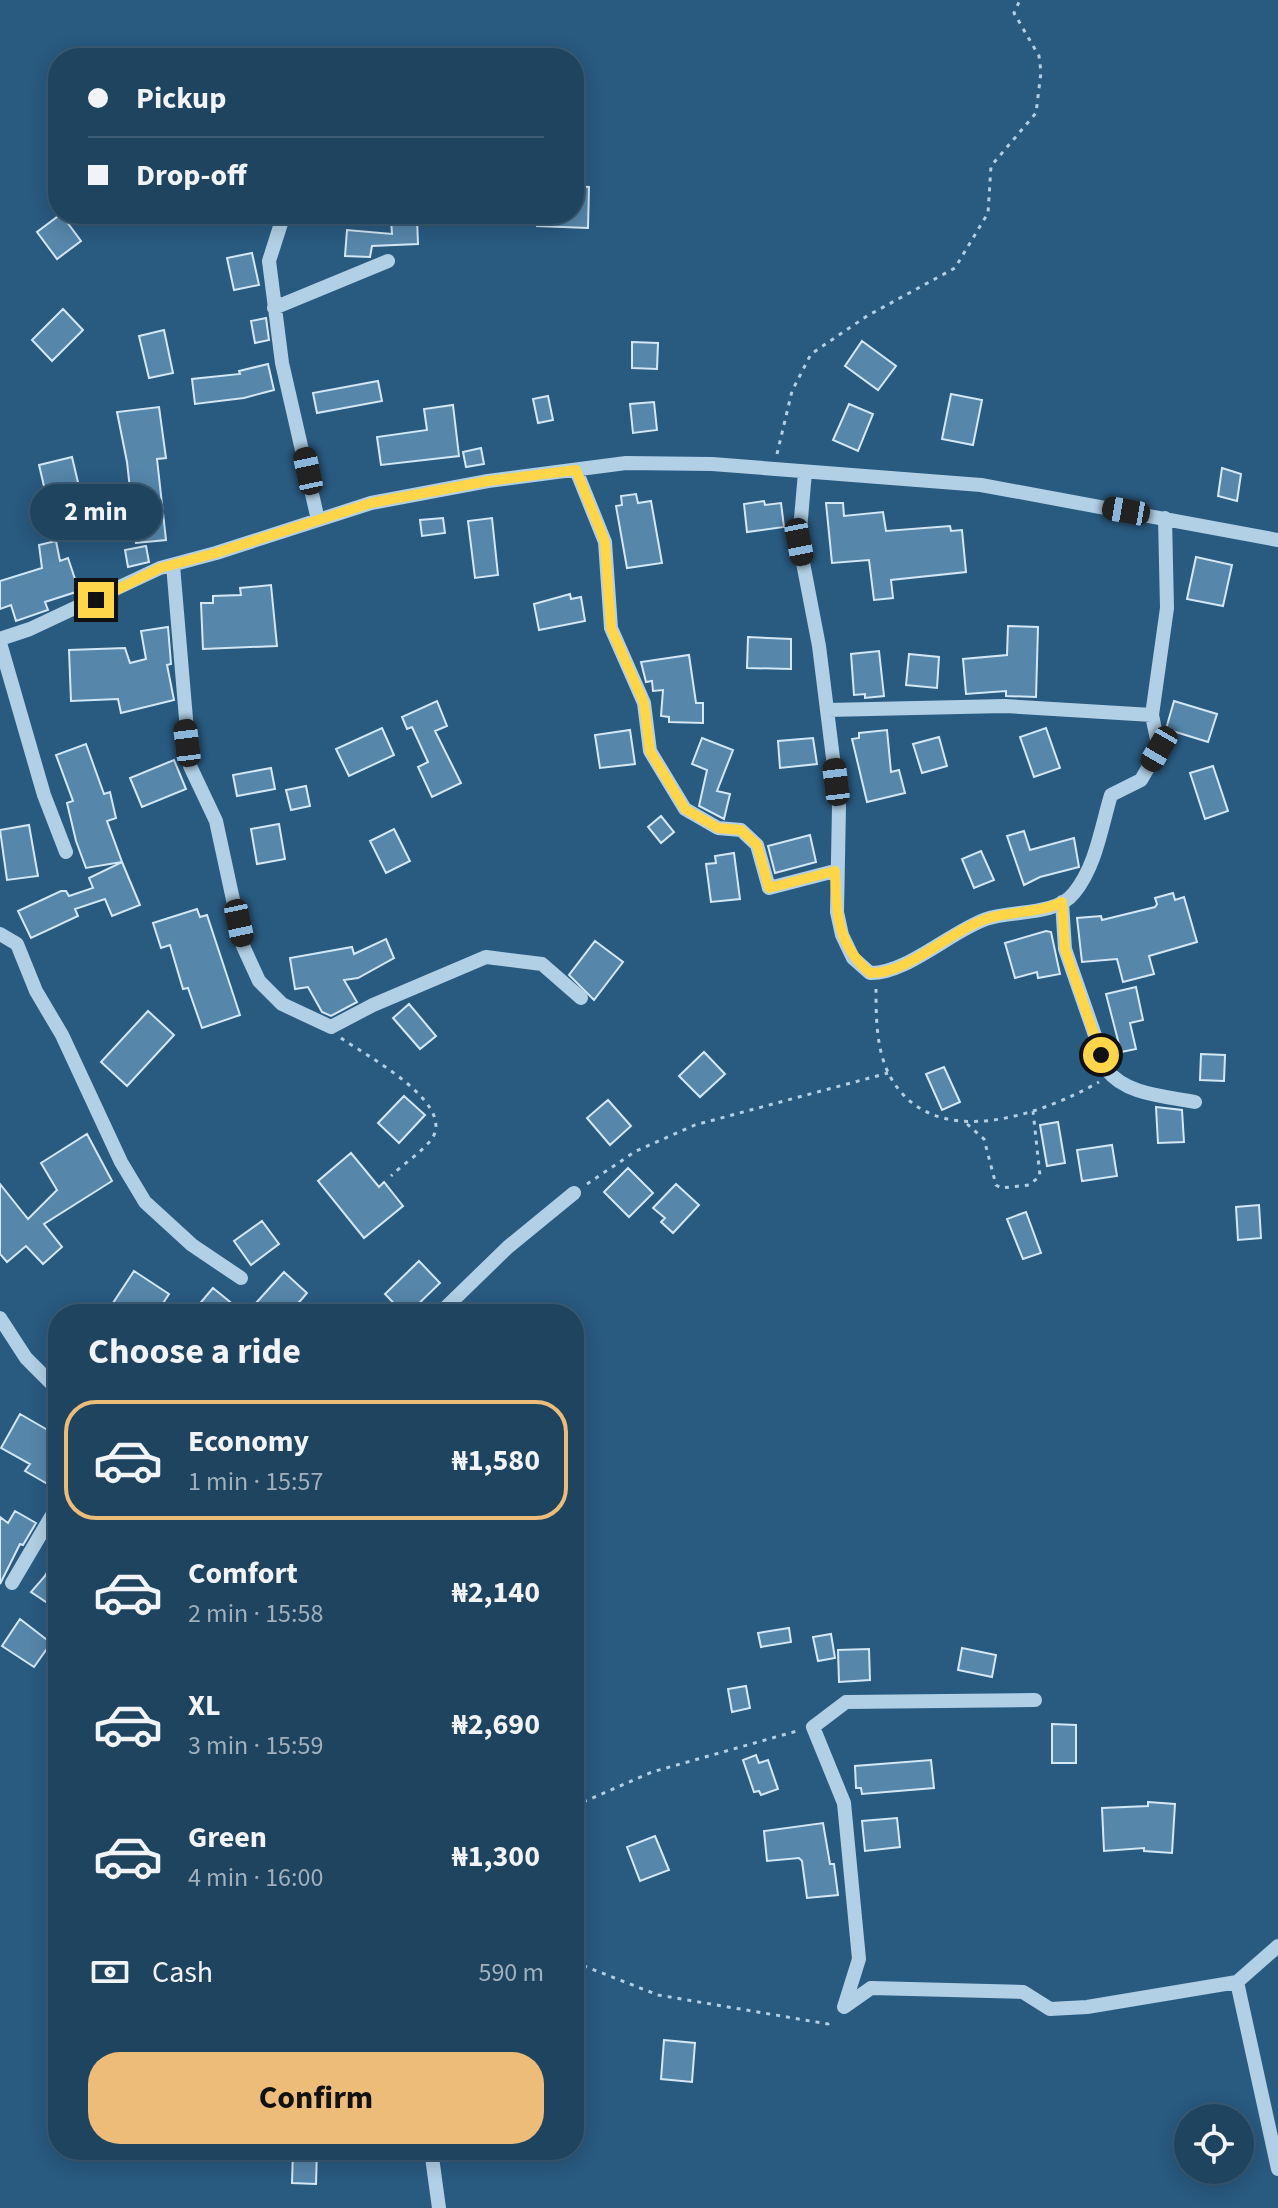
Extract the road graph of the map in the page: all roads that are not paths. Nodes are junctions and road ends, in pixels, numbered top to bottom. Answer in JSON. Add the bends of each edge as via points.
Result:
{"nodes":[{"id":1,"x":281,"y":224,"type":"edge"},
{"id":2,"x":388,"y":261,"type":"dead end"},
{"id":3,"x":274,"y":308,"type":"junction"},
{"id":4,"x":576,"y":470,"type":"junction"},
{"id":5,"x":805,"y":472,"type":"junction"},
{"id":6,"x":1165,"y":518,"type":"junction"},
{"id":7,"x":318,"y":520,"type":"junction"},
{"id":8,"x":1278,"y":540,"type":"edge"},
{"id":9,"x":173,"y":565,"type":"junction"},
{"id":10,"x":0,"y":641,"type":"edge"},
{"id":11,"x":827,"y":710,"type":"junction"},
{"id":12,"x":1152,"y":715,"type":"junction"},
{"id":13,"x":66,"y":852,"type":"dead end"},
{"id":14,"x":835,"y":871,"type":"junction"},
{"id":15,"x":1062,"y":902,"type":"junction"},
{"id":16,"x":0,"y":934,"type":"edge"},
{"id":17,"x":581,"y":998,"type":"dead end"},
{"id":18,"x":1195,"y":1102,"type":"dead end"},
{"id":19,"x":574,"y":1193,"type":"road end"},
{"id":20,"x":241,"y":1278,"type":"dead end"},
{"id":21,"x":449,"y":1304,"type":"edge"},
{"id":22,"x":0,"y":1318,"type":"edge"},
{"id":23,"x":48,"y":1380,"type":"edge"},
{"id":24,"x":48,"y":1522,"type":"edge"},
{"id":25,"x":12,"y":1583,"type":"dead end"},
{"id":26,"x":1035,"y":1700,"type":"dead end"},
{"id":27,"x":1278,"y":1946,"type":"edge"},
{"id":28,"x":1237,"y":1982,"type":"junction"},
{"id":29,"x":432,"y":2160,"type":"edge"},
{"id":30,"x":1278,"y":2169,"type":"edge"},
{"id":31,"x":439,"y":2208,"type":"edge"}],
"edges":[{"from":1,"to":3,"type":"street","via":[[269,261]]},
{"from":2,"to":3,"type":"street"},
{"from":3,"to":7,"type":"street"},
{"from":4,"to":5,"type":"street","via":[[626,463]]},
{"from":4,"to":7,"type":"street","via":[[371,503]]},
{"from":4,"to":14,"type":"street","via":[[605,542],[611,628],[644,703],[650,751],[685,809],[718,828],[741,830],[757,845],[769,888]]},
{"from":5,"to":6,"type":"street","via":[[981,485]]},
{"from":5,"to":11,"type":"street","via":[[799,542]]},
{"from":6,"to":8,"type":"street"},
{"from":6,"to":12,"type":"street","via":[[1167,608]]},
{"from":7,"to":9,"type":"street"},
{"from":9,"to":10,"type":"street"},
{"from":9,"to":17,"type":"street","via":[[190,766],[216,821],[243,946],[259,981],[282,1004],[331,1027],[486,957],[542,964]]},
{"from":10,"to":13,"type":"street"},
{"from":11,"to":12,"type":"street","via":[[1005,706]]},
{"from":11,"to":14,"type":"street","via":[[839,806]]},
{"from":12,"to":15,"type":"street","via":[[1159,749],[1141,780],[1111,795],[1089,869]]},
{"from":14,"to":15,"type":"street","via":[[842,935],[853,958],[870,973],[885,973],[989,918]]},
{"from":15,"to":18,"type":"street","via":[[1065,949],[1111,1075],[1141,1091]]},
{"from":16,"to":20,"type":"street","via":[[17,944],[145,1202],[192,1245]]},
{"from":19,"to":21,"type":"street"},
{"from":22,"to":23,"type":"street"},
{"from":24,"to":25,"type":"street"},
{"from":26,"to":28,"type":"street","via":[[846,1702],[813,1727],[844,1803],[859,1959],[844,2007],[871,1988],[1023,1992],[1050,2009]]},
{"from":27,"to":28,"type":"street"},
{"from":28,"to":30,"type":"street"},
{"from":29,"to":31,"type":"street"}]}
